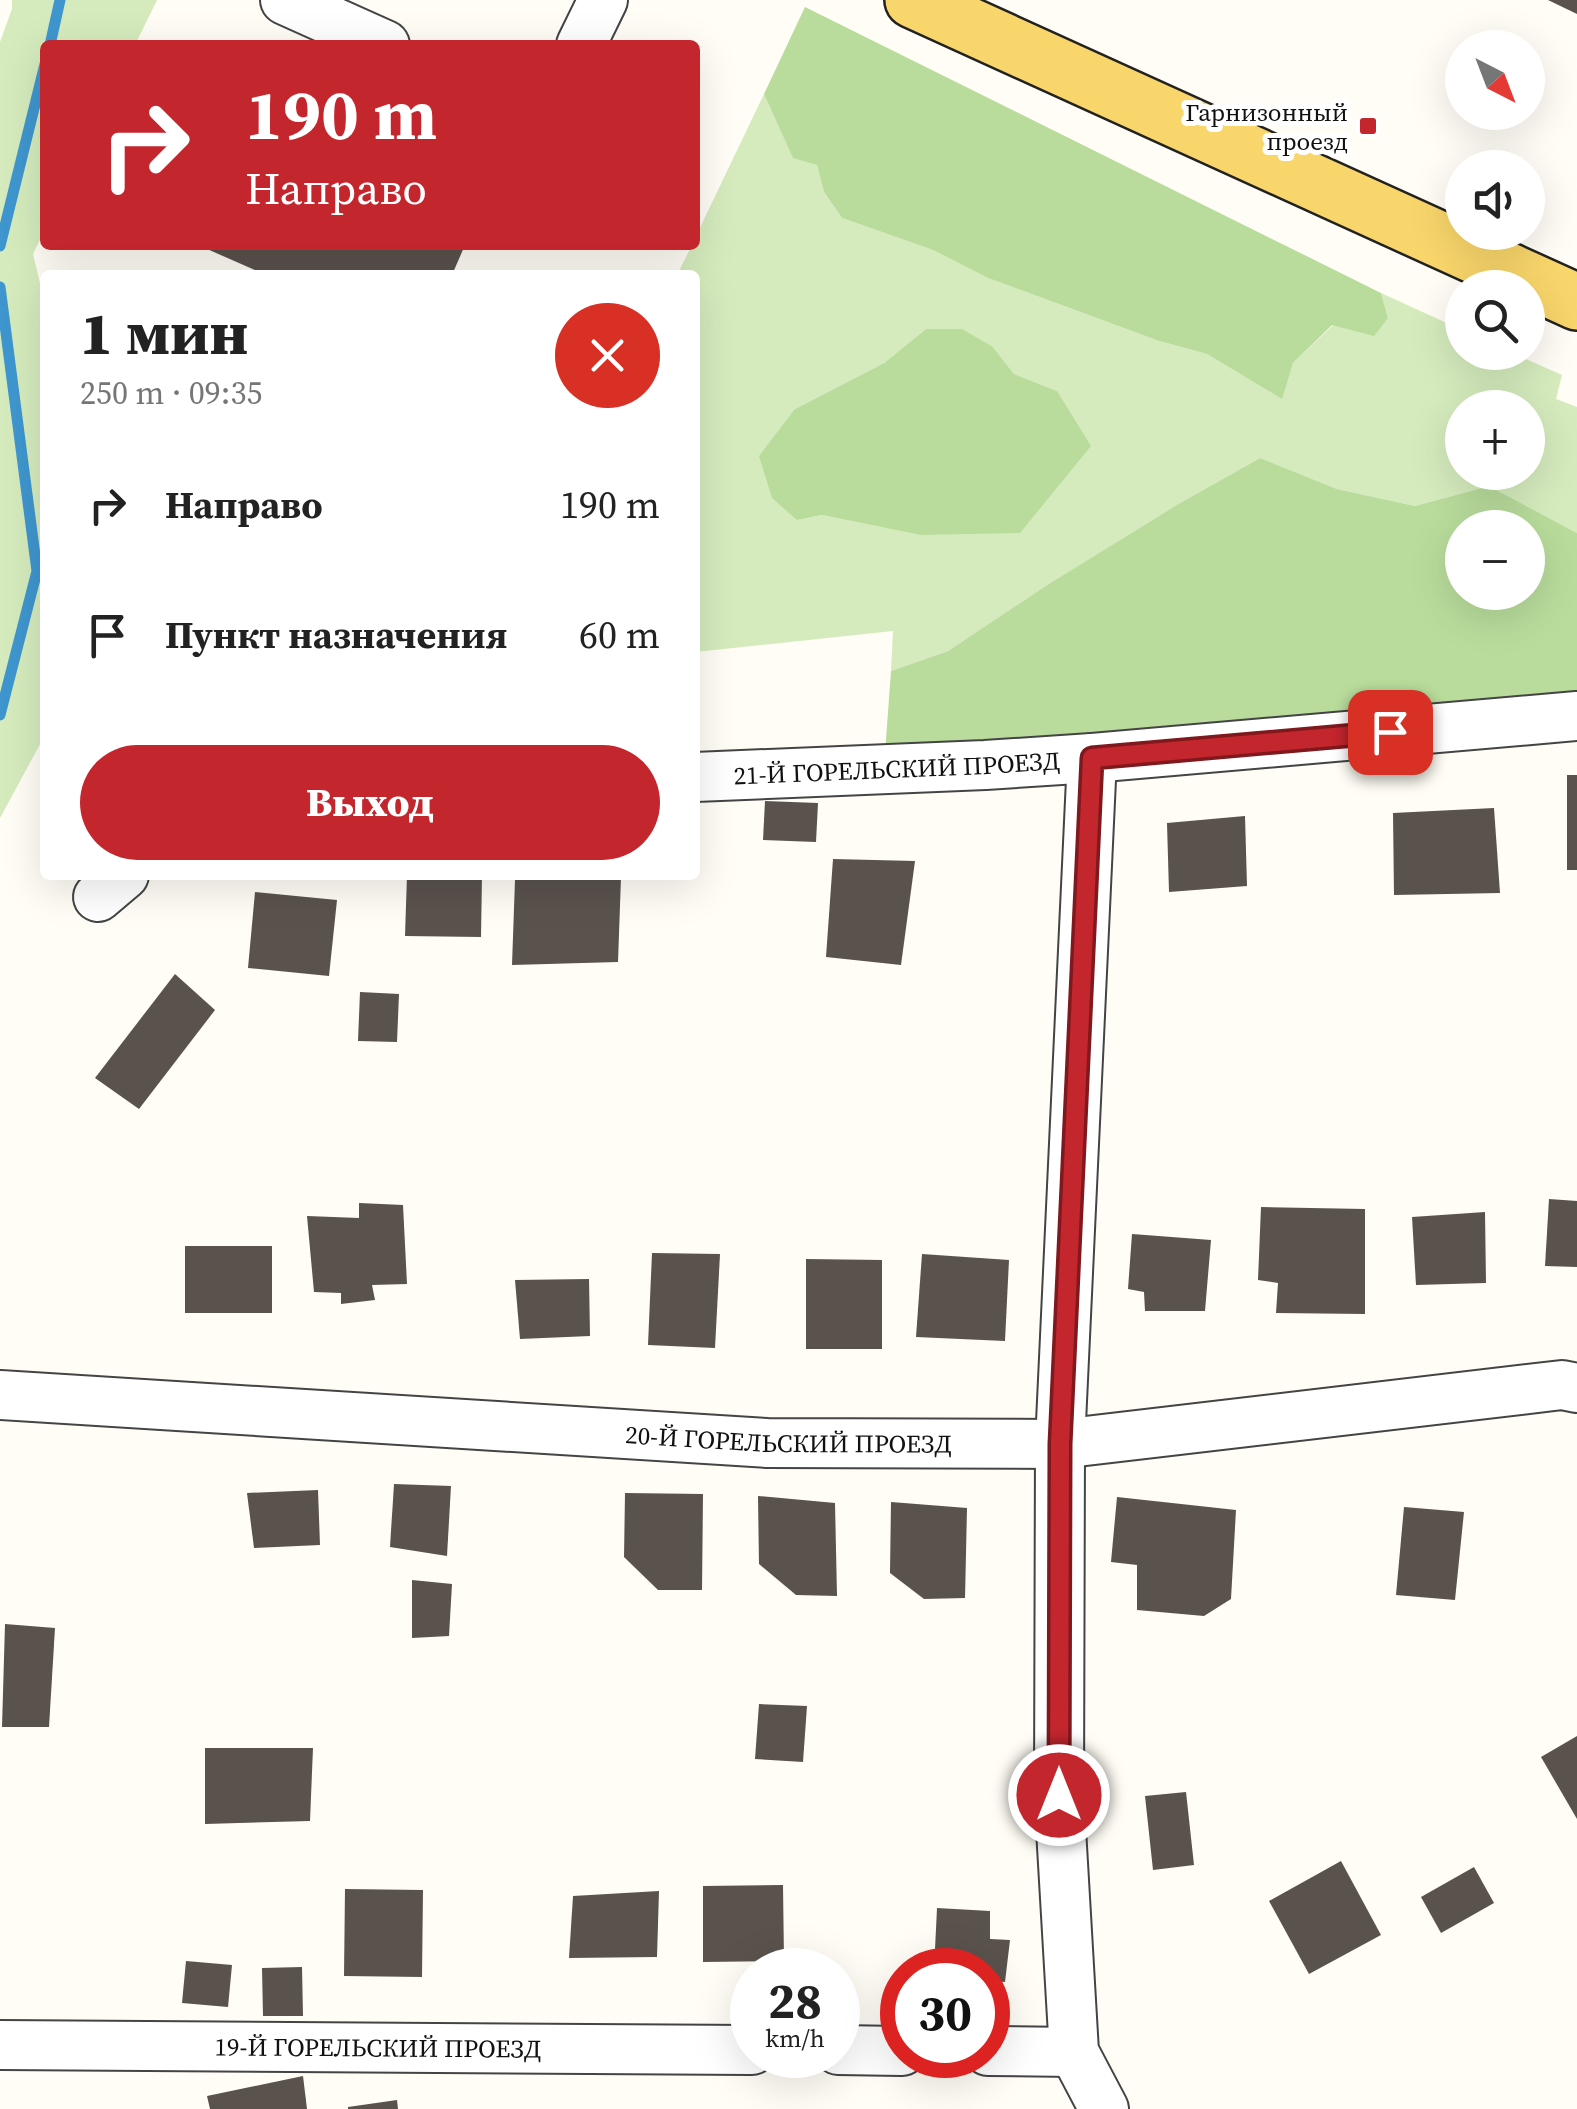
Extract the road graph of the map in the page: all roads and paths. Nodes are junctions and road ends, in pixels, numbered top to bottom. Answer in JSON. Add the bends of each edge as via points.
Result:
{"nodes":[{"id":1,"x":285,"y":0,"type":"edge"},
{"id":2,"x":603,"y":0,"type":"edge"},
{"id":3,"x":913,"y":0,"type":"edge"},
{"id":4,"x":375,"y":40,"type":"edge"},
{"id":5,"x":583,"y":40,"type":"edge"},
{"id":6,"x":1577,"y":302,"type":"edge"},
{"id":7,"x":1577,"y":716,"type":"edge"},
{"id":8,"x":1092,"y":758,"type":"junction"},
{"id":9,"x":700,"y":776,"type":"edge"},
{"id":10,"x":1577,"y":1388,"type":"edge"},
{"id":11,"x":0,"y":1395,"type":"edge"},
{"id":12,"x":1060,"y":1444,"type":"junction"},
{"id":13,"x":0,"y":2045,"type":"edge"},
{"id":14,"x":730,"y":2050,"type":"edge"},
{"id":15,"x":1010,"y":2051,"type":"edge"},
{"id":16,"x":1074,"y":2052,"type":"junction"},
{"id":17,"x":1104,"y":2109,"type":"edge"}],
"edges":[{"from":1,"to":4,"type":"street"},
{"from":2,"to":5,"type":"street"},
{"from":3,"to":6,"type":"main road"},
{"from":7,"to":8,"type":"street","name":"21-Й ГОРЕЛЬСКИЙ ПРОЕЗД"},
{"from":8,"to":9,"type":"street","name":"21-Й ГОРЕЛЬСКИЙ ПРОЕЗД"},
{"from":8,"to":12,"type":"street"},
{"from":10,"to":12,"type":"street","name":"20-Й ГОРЕЛЬСКИЙ ПРОЕЗД"},
{"from":11,"to":12,"type":"street","name":"20-Й ГОРЕЛЬСКИЙ ПРОЕЗД","via":[[766,1443]]},
{"from":12,"to":16,"type":"street","via":[[1059,1795]]},
{"from":13,"to":14,"type":"street","name":"19-Й ГОРЕЛЬСКИЙ ПРОЕЗД"},
{"from":15,"to":16,"type":"street"},
{"from":16,"to":17,"type":"street"}]}
